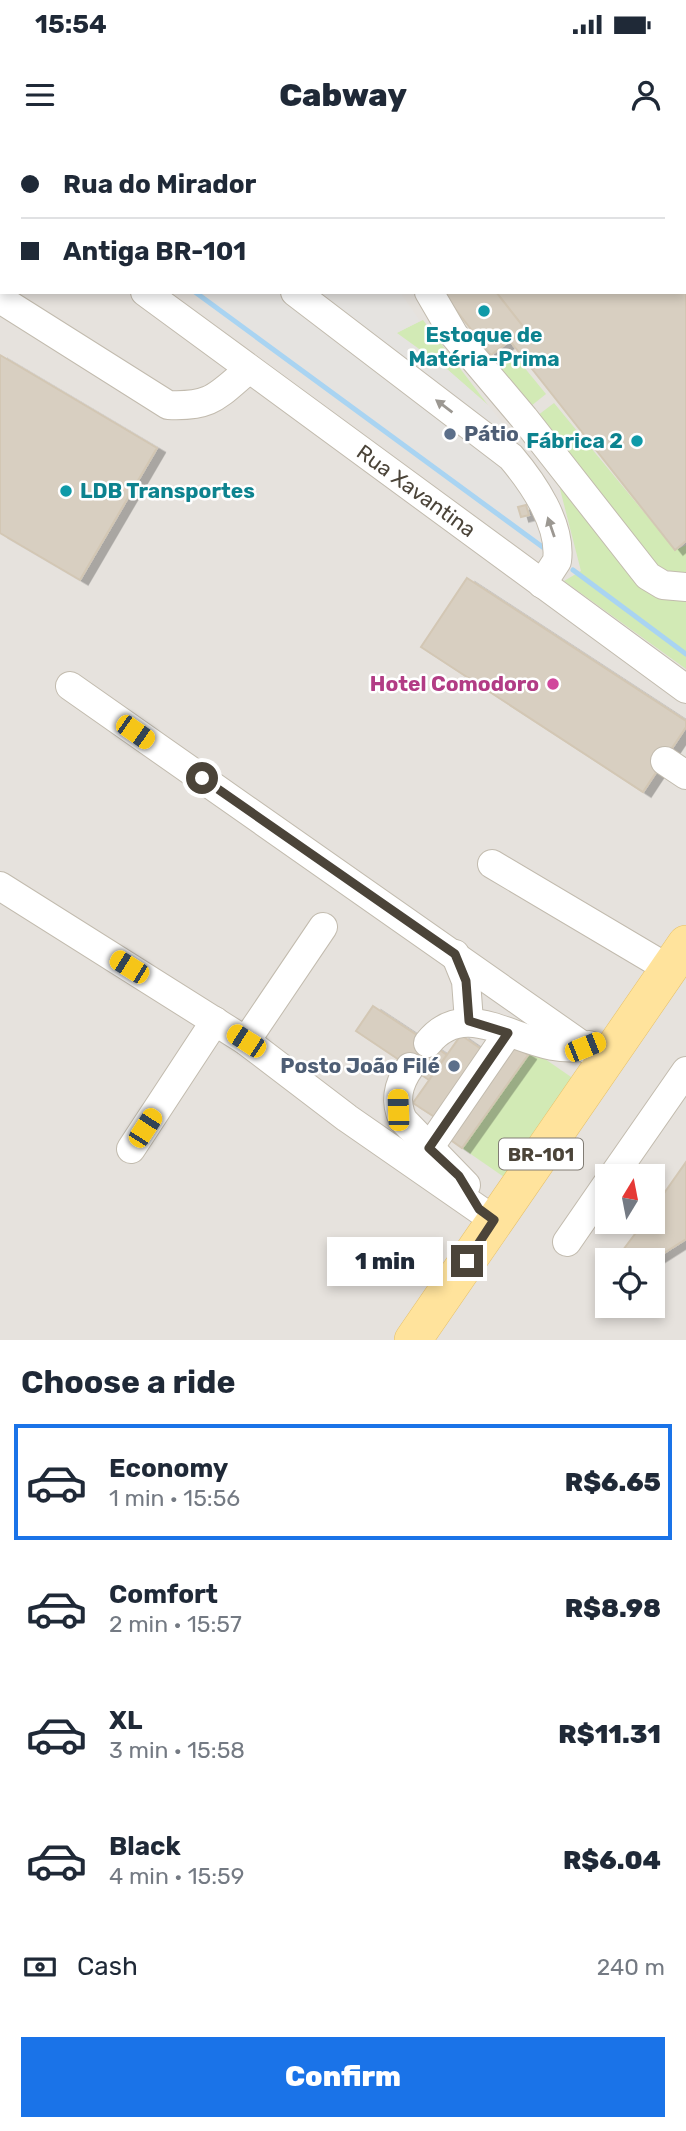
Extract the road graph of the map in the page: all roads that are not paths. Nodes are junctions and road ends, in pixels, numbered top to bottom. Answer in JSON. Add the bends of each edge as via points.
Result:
{"nodes":[{"id":1,"x":148,"y":294,"type":"edge"},
{"id":2,"x":298,"y":294,"type":"edge"},
{"id":3,"x":430,"y":294,"type":"edge"},
{"id":4,"x":0,"y":299,"type":"edge"},
{"id":5,"x":249,"y":369,"type":"junction"},
{"id":6,"x":547,"y":578,"type":"junction"},
{"id":7,"x":686,"y":587,"type":"edge"},
{"id":8,"x":69,"y":686,"type":"dead end"},
{"id":9,"x":686,"y":689,"type":"edge"},
{"id":10,"x":492,"y":864,"type":"dead end"},
{"id":11,"x":0,"y":886,"type":"edge"},
{"id":12,"x":323,"y":927,"type":"dead end"},
{"id":13,"x":455,"y":954,"type":"junction"},
{"id":14,"x":677,"y":956,"type":"edge"},
{"id":15,"x":215,"y":1021,"type":"junction"},
{"id":16,"x":469,"y":1021,"type":"junction"},
{"id":17,"x":508,"y":1033,"type":"junction"},
{"id":18,"x":246,"y":1041,"type":"junction"},
{"id":19,"x":428,"y":1043,"type":"dead end"},
{"id":20,"x":595,"y":1054,"type":"junction"},
{"id":21,"x":410,"y":1068,"type":"dead end"},
{"id":22,"x":686,"y":1071,"type":"edge"},
{"id":23,"x":429,"y":1148,"type":"junction"},
{"id":24,"x":131,"y":1149,"type":"dead end"},
{"id":25,"x":621,"y":1164,"type":"edge"},
{"id":26,"x":595,"y":1201,"type":"edge"},
{"id":27,"x":487,"y":1214,"type":"junction"},
{"id":28,"x":567,"y":1242,"type":"dead end"},
{"id":29,"x":413,"y":1340,"type":"edge"}],
"edges":[{"from":1,"to":5,"type":"lane","name":"Rua Xavantina"},
{"from":6,"to":2,"type":"lane","one_way":true,"via":[[558,552],[552,524],[511,457]]},
{"from":3,"to":7,"type":"lane","via":[[454,335],[648,576],[663,585]]},
{"from":4,"to":5,"type":"lane","via":[[168,405],[208,402]]},
{"from":5,"to":6,"type":"lane","name":"Rua Xavantina"},
{"from":6,"to":9,"type":"lane","name":"Rua Xavantina"},
{"from":8,"to":13,"type":"lane"},
{"from":10,"to":14,"type":"lane"},
{"from":11,"to":15,"type":"lane"},
{"from":12,"to":18,"type":"lane"},
{"from":13,"to":16,"type":"lane","via":[[466,981]]},
{"from":13,"to":20,"type":"lane"},
{"from":14,"to":20,"type":"main road","number":"BR-101","via":[[627,1030]]},
{"from":15,"to":18,"type":"lane"},
{"from":15,"to":24,"type":"lane"},
{"from":16,"to":17,"type":"lane"},
{"from":16,"to":19,"type":"lane","via":[[447,1026]]},
{"from":17,"to":20,"type":"lane","via":[[543,1046]]},
{"from":17,"to":23,"type":"lane"},
{"from":18,"to":27,"type":"lane"},
{"from":20,"to":27,"type":"main road","number":"BR-101"},
{"from":21,"to":23,"type":"lane","via":[[397,1094],[398,1110]]},
{"from":22,"to":25,"type":"lane"},
{"from":23,"to":27,"type":"lane","via":[[459,1176]]},
{"from":26,"to":28,"type":"lane"},
{"from":27,"to":29,"type":"main road","number":"BR-101"}]}
